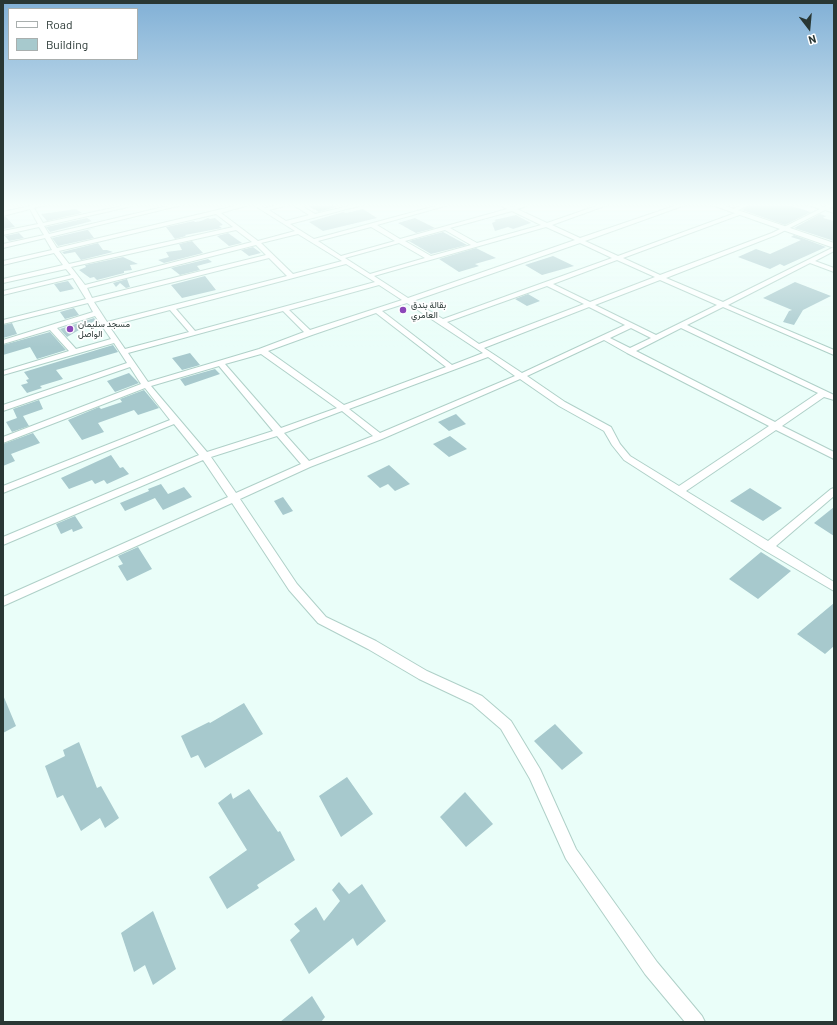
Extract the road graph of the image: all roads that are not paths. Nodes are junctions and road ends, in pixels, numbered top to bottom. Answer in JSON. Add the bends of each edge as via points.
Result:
{"nodes":[{"id":1,"x":48,"y":252,"type":"edge"},
{"id":2,"x":56,"y":252,"type":"edge"},
{"id":3,"x":134,"y":252,"type":"edge"},
{"id":4,"x":230,"y":252,"type":"edge"},
{"id":5,"x":267,"y":252,"type":"edge"},
{"id":6,"x":331,"y":252,"type":"edge"},
{"id":7,"x":362,"y":252,"type":"edge"},
{"id":8,"x":418,"y":252,"type":"edge"},
{"id":9,"x":451,"y":252,"type":"edge"},
{"id":10,"x":550,"y":252,"type":"edge"},
{"id":11,"x":605,"y":252,"type":"edge"},
{"id":12,"x":634,"y":252,"type":"edge"},
{"id":13,"x":726,"y":252,"type":"edge"},
{"id":14,"x":830,"y":252,"type":"edge"},
{"id":15,"x":271,"y":256,"type":"junction"},
{"id":16,"x":340,"y":258,"type":"junction"},
{"id":17,"x":429,"y":258,"type":"junction"},
{"id":18,"x":618,"y":258,"type":"junction"},
{"id":19,"x":810,"y":261,"type":"junction"},
{"id":20,"x":347,"y":262,"type":"junction"},
{"id":21,"x":3,"y":263,"type":"edge"},
{"id":22,"x":68,"y":267,"type":"junction"},
{"id":23,"x":834,"y":270,"type":"edge"},
{"id":24,"x":75,"y":276,"type":"junction"},
{"id":25,"x":369,"y":276,"type":"junction"},
{"id":26,"x":292,"y":277,"type":"junction"},
{"id":27,"x":659,"y":277,"type":"junction"},
{"id":28,"x":151,"y":278,"type":"junction"},
{"id":29,"x":3,"y":282,"type":"edge"},
{"id":30,"x":380,"y":283,"type":"junction"},
{"id":31,"x":546,"y":283,"type":"junction"},
{"id":32,"x":83,"y":287,"type":"junction"},
{"id":33,"x":3,"y":293,"type":"edge"},
{"id":34,"x":90,"y":300,"type":"junction"},
{"id":35,"x":409,"y":300,"type":"junction"},
{"id":36,"x":590,"y":304,"type":"junction"},
{"id":37,"x":722,"y":305,"type":"junction"},
{"id":38,"x":172,"y":308,"type":"junction"},
{"id":39,"x":283,"y":308,"type":"junction"},
{"id":40,"x":55,"y":309,"type":"junction"},
{"id":41,"x":378,"y":311,"type":"junction"},
{"id":42,"x":97,"y":313,"type":"junction"},
{"id":43,"x":3,"y":322,"type":"edge"},
{"id":44,"x":63,"y":322,"type":"junction"},
{"id":45,"x":442,"y":322,"type":"junction"},
{"id":46,"x":31,"y":324,"type":"junction"},
{"id":47,"x":105,"y":325,"type":"junction"},
{"id":48,"x":631,"y":325,"type":"junction"},
{"id":49,"x":680,"y":325,"type":"junction"},
{"id":50,"x":52,"y":327,"type":"junction"},
{"id":51,"x":193,"y":333,"type":"junction"},
{"id":52,"x":309,"y":333,"type":"junction"},
{"id":53,"x":603,"y":337,"type":"junction"},
{"id":54,"x":655,"y":337,"type":"junction"},
{"id":55,"x":115,"y":340,"type":"junction"},
{"id":56,"x":3,"y":342,"type":"edge"},
{"id":57,"x":479,"y":347,"type":"junction"},
{"id":58,"x":73,"y":351,"type":"junction"},
{"id":59,"x":262,"y":351,"type":"junction"},
{"id":60,"x":630,"y":351,"type":"junction"},
{"id":61,"x":124,"y":352,"type":"junction"},
{"id":62,"x":834,"y":353,"type":"edge"},
{"id":63,"x":488,"y":354,"type":"junction"},
{"id":64,"x":220,"y":363,"type":"junction"},
{"id":65,"x":132,"y":364,"type":"junction"},
{"id":66,"x":452,"y":368,"type":"junction"},
{"id":67,"x":3,"y":373,"type":"edge"},
{"id":68,"x":521,"y":376,"type":"junction"},
{"id":69,"x":146,"y":385,"type":"junction"},
{"id":70,"x":824,"y":393,"type":"junction"},
{"id":71,"x":834,"y":398,"type":"edge"},
{"id":72,"x":3,"y":408,"type":"edge"},
{"id":73,"x":343,"y":408,"type":"junction"},
{"id":74,"x":175,"y":421,"type":"junction"},
{"id":75,"x":774,"y":426,"type":"junction"},
{"id":76,"x":279,"y":432,"type":"junction"},
{"id":77,"x":379,"y":436,"type":"junction"},
{"id":78,"x":3,"y":440,"type":"edge"},
{"id":79,"x":205,"y":456,"type":"junction"},
{"id":80,"x":834,"y":456,"type":"edge"},
{"id":81,"x":307,"y":465,"type":"junction"},
{"id":82,"x":3,"y":490,"type":"edge"},
{"id":83,"x":679,"y":491,"type":"junction"},
{"id":84,"x":834,"y":491,"type":"edge"},
{"id":85,"x":235,"y":499,"type":"junction"},
{"id":86,"x":3,"y":541,"type":"edge"},
{"id":87,"x":768,"y":547,"type":"junction"},
{"id":88,"x":834,"y":587,"type":"edge"},
{"id":89,"x":3,"y":602,"type":"edge"},
{"id":90,"x":696,"y":1022,"type":"edge"}],
"edges":[{"from":1,"to":21,"type":"street"},
{"from":2,"to":22,"type":"street"},
{"from":3,"to":22,"type":"street"},
{"from":4,"to":28,"type":"street"},
{"from":5,"to":15,"type":"street"},
{"from":6,"to":16,"type":"street"},
{"from":7,"to":16,"type":"street"},
{"from":8,"to":17,"type":"street"},
{"from":9,"to":17,"type":"street"},
{"from":10,"to":35,"type":"street"},
{"from":11,"to":18,"type":"street"},
{"from":12,"to":18,"type":"street"},
{"from":13,"to":27,"type":"street"},
{"from":14,"to":19,"type":"street"},
{"from":15,"to":26,"type":"street"},
{"from":15,"to":28,"type":"street"},
{"from":16,"to":20,"type":"street"},
{"from":17,"to":25,"type":"street"},
{"from":18,"to":27,"type":"street"},
{"from":18,"to":31,"type":"street"},
{"from":19,"to":23,"type":"street"},
{"from":19,"to":37,"type":"street"},
{"from":20,"to":25,"type":"street"},
{"from":20,"to":26,"type":"street"},
{"from":22,"to":24,"type":"street"},
{"from":22,"to":29,"type":"street"},
{"from":24,"to":32,"type":"street"},
{"from":24,"to":33,"type":"street"},
{"from":25,"to":30,"type":"street"},
{"from":26,"to":38,"type":"street"},
{"from":27,"to":36,"type":"street"},
{"from":27,"to":37,"type":"street"},
{"from":28,"to":32,"type":"street"},
{"from":28,"to":34,"type":"street"},
{"from":30,"to":35,"type":"street"},
{"from":30,"to":39,"type":"street"},
{"from":31,"to":36,"type":"street"},
{"from":31,"to":45,"type":"street"},
{"from":32,"to":34,"type":"street"},
{"from":34,"to":40,"type":"street"},
{"from":34,"to":42,"type":"street"},
{"from":35,"to":41,"type":"street"},
{"from":35,"to":45,"type":"street"},
{"from":36,"to":48,"type":"street"},
{"from":36,"to":57,"type":"street"},
{"from":37,"to":49,"type":"street"},
{"from":37,"to":62,"type":"street"},
{"from":38,"to":47,"type":"street"},
{"from":38,"to":51,"type":"street"},
{"from":39,"to":51,"type":"street"},
{"from":39,"to":52,"type":"street"},
{"from":40,"to":44,"type":"street"},
{"from":40,"to":46,"type":"street"},
{"from":41,"to":52,"type":"street"},
{"from":41,"to":66,"type":"street"},
{"from":42,"to":44,"type":"street"},
{"from":42,"to":47,"type":"street"},
{"from":43,"to":46,"type":"street"},
{"from":44,"to":50,"type":"street"},
{"from":45,"to":57,"type":"street"},
{"from":46,"to":50,"type":"street"},
{"from":46,"to":56,"type":"street"},
{"from":47,"to":55,"type":"street"},
{"from":48,"to":53,"type":"street"},
{"from":48,"to":54,"type":"street"},
{"from":49,"to":54,"type":"street"},
{"from":49,"to":70,"type":"street"},
{"from":50,"to":58,"type":"street"},
{"from":51,"to":61,"type":"street"},
{"from":52,"to":59,"type":"street"},
{"from":53,"to":60,"type":"street"},
{"from":53,"to":68,"type":"street"},
{"from":54,"to":60,"type":"street"},
{"from":55,"to":58,"type":"street"},
{"from":55,"to":61,"type":"street"},
{"from":57,"to":63,"type":"street"},
{"from":58,"to":67,"type":"street"},
{"from":59,"to":64,"type":"street"},
{"from":59,"to":73,"type":"street"},
{"from":60,"to":75,"type":"street"},
{"from":61,"to":65,"type":"street"},
{"from":63,"to":66,"type":"street"},
{"from":63,"to":68,"type":"street"},
{"from":64,"to":69,"type":"street"},
{"from":64,"to":76,"type":"street"},
{"from":65,"to":69,"type":"street"},
{"from":65,"to":72,"type":"street"},
{"from":66,"to":73,"type":"street"},
{"from":68,"to":77,"type":"street"},
{"from":68,"to":83,"type":"street","via":[[562,404],[608,429],[616,445],[627,458]]},
{"from":69,"to":74,"type":"street"},
{"from":69,"to":78,"type":"street"},
{"from":70,"to":71,"type":"street"},
{"from":70,"to":75,"type":"street"},
{"from":73,"to":76,"type":"street"},
{"from":73,"to":77,"type":"street"},
{"from":74,"to":79,"type":"street"},
{"from":74,"to":82,"type":"street"},
{"from":75,"to":80,"type":"street"},
{"from":75,"to":83,"type":"street"},
{"from":76,"to":79,"type":"street"},
{"from":76,"to":81,"type":"street"},
{"from":77,"to":81,"type":"street"},
{"from":79,"to":85,"type":"street"},
{"from":79,"to":86,"type":"street"},
{"from":81,"to":85,"type":"street"},
{"from":83,"to":87,"type":"street"},
{"from":84,"to":87,"type":"street"},
{"from":85,"to":89,"type":"street"},
{"from":85,"to":90,"type":"street","via":[[293,587],[322,620],[423,675],[478,700],[506,725],[535,774],[572,854],[651,968]]},
{"from":87,"to":88,"type":"street"}]}
